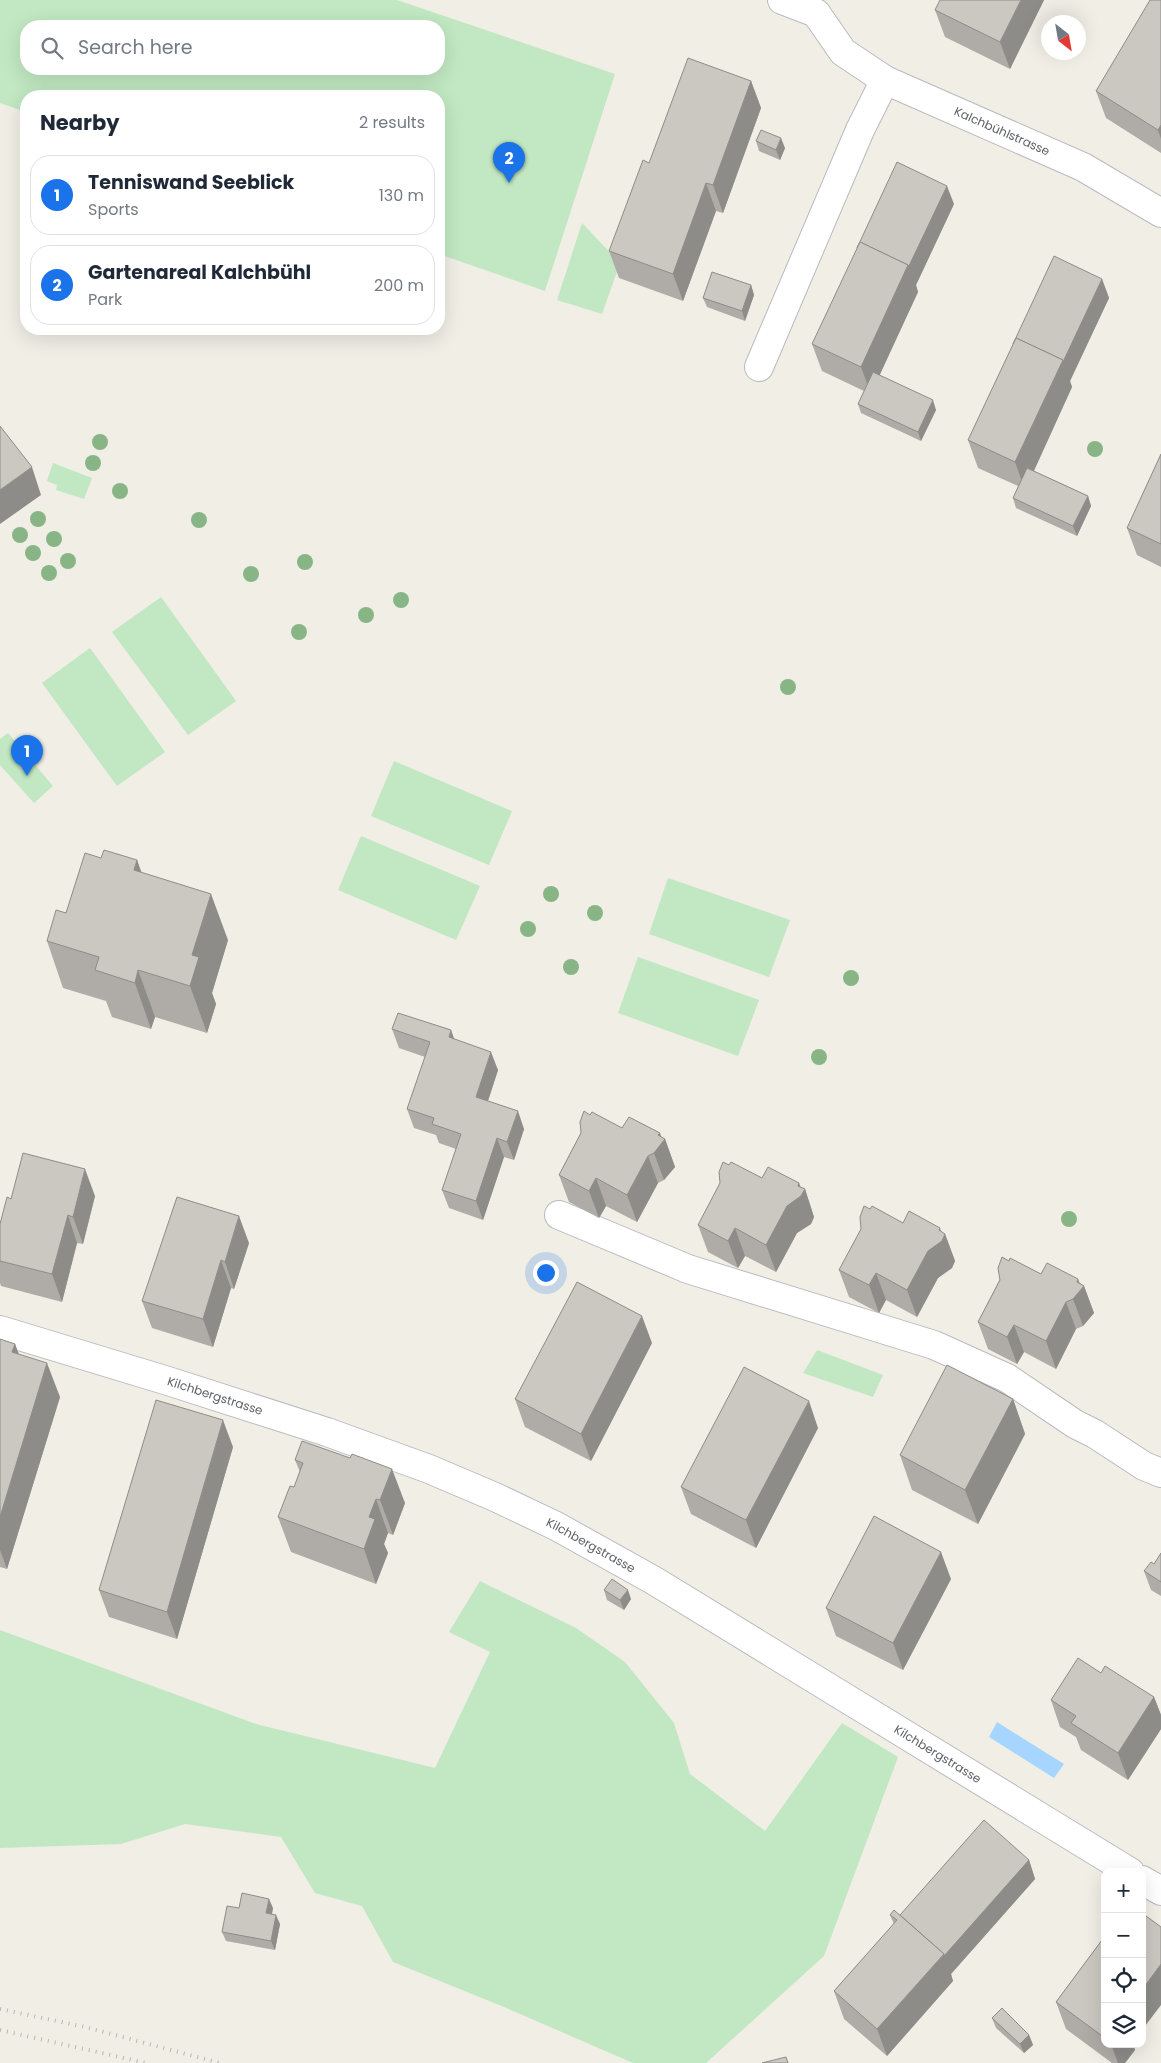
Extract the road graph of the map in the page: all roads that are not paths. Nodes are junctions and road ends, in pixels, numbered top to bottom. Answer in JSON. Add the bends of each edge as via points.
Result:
{"nodes":[{"id":1,"x":782,"y":0,"type":"edge"},
{"id":2,"x":885,"y":80,"type":"junction"},
{"id":3,"x":1161,"y":212,"type":"edge"},
{"id":4,"x":760,"y":367,"type":"dead end"},
{"id":5,"x":559,"y":1215,"type":"dead end"},
{"id":6,"x":0,"y":1330,"type":"edge"},
{"id":7,"x":1161,"y":1473,"type":"edge"},
{"id":8,"x":1123,"y":1868,"type":"edge"},
{"id":9,"x":1146,"y":1882,"type":"edge"},
{"id":10,"x":1161,"y":1891,"type":"edge"}],
"edges":[{"from":1,"to":2,"type":"street","name":"Kalchbühlstrasse","via":[[816,13],[843,52]]},
{"from":2,"to":3,"type":"street","name":"Kalchbühlstrasse","via":[[1083,167]]},
{"from":2,"to":4,"type":"street","via":[[860,130]]},
{"from":5,"to":7,"type":"street","via":[[688,1269],[934,1344],[1007,1378],[1075,1424]]},
{"from":6,"to":8,"type":"street","name":"Kilchbergstrasse","via":[[327,1432],[429,1468],[556,1526],[653,1580]]},
{"from":9,"to":10,"type":"street"}]}
